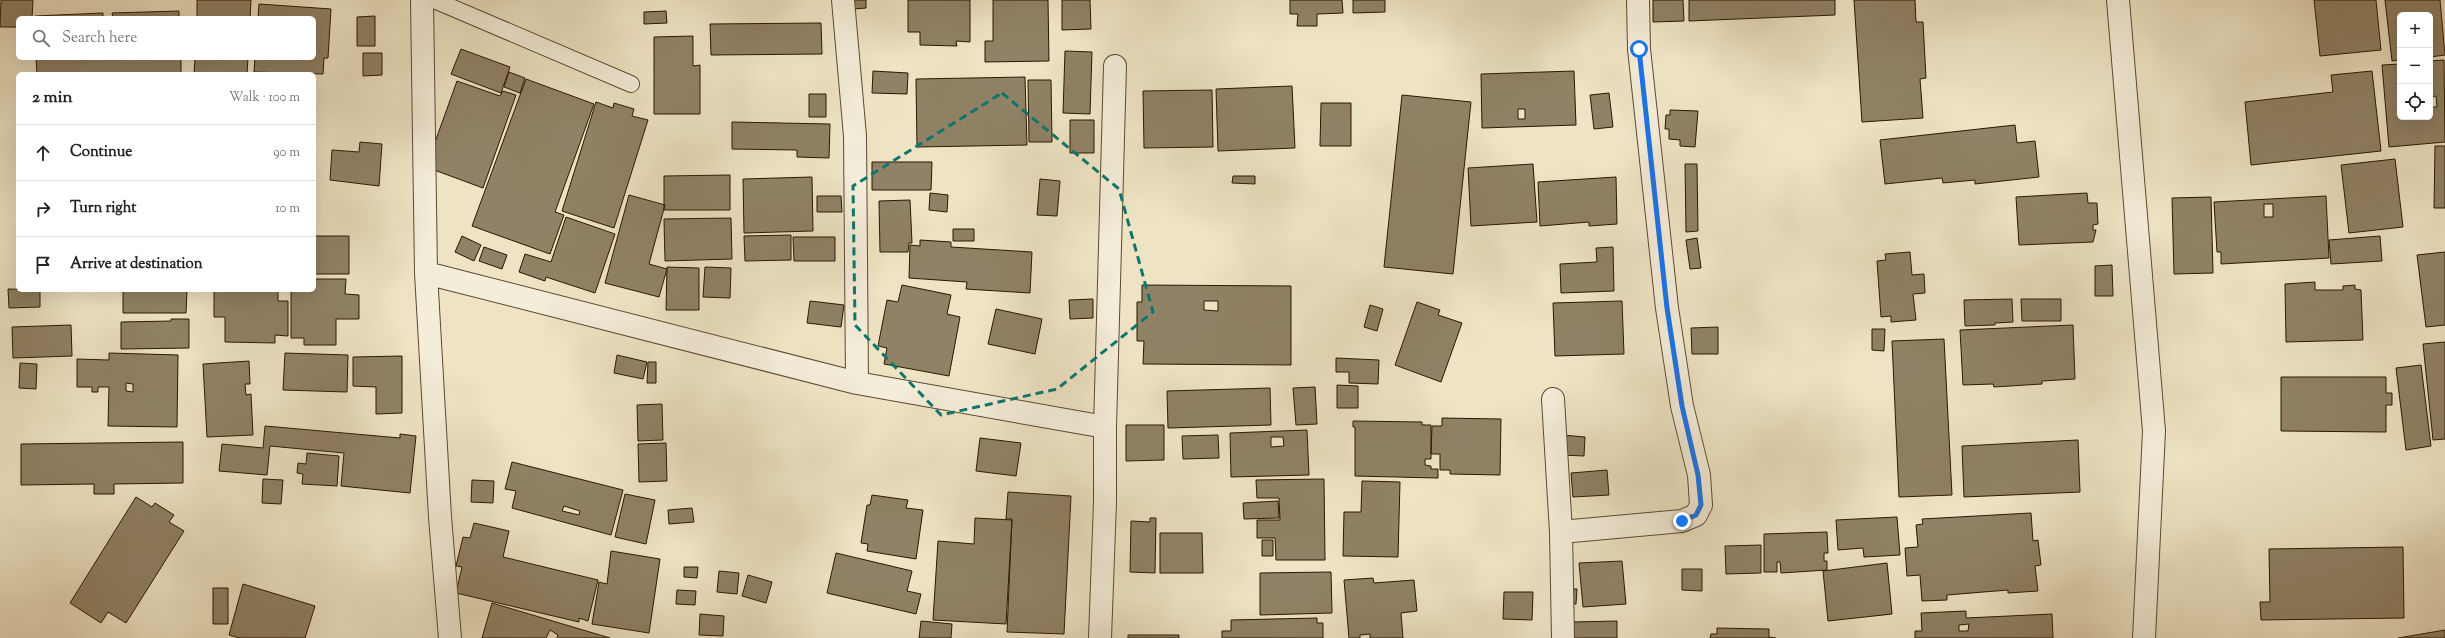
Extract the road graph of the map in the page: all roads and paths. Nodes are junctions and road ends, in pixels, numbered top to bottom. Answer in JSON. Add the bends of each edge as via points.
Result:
{"nodes":[{"id":1,"x":422,"y":0,"type":"edge"},
{"id":2,"x":434,"y":0,"type":"edge"},
{"id":3,"x":843,"y":0,"type":"edge"},
{"id":4,"x":1638,"y":0,"type":"edge"},
{"id":5,"x":2118,"y":0,"type":"edge"},
{"id":6,"x":1115,"y":66,"type":"dead end"},
{"id":7,"x":631,"y":84,"type":"dead end"},
{"id":8,"x":426,"y":273,"type":"junction"},
{"id":9,"x":856,"y":382,"type":"junction"},
{"id":10,"x":1553,"y":399,"type":"dead end"},
{"id":11,"x":1105,"y":427,"type":"junction"},
{"id":12,"x":1561,"y":532,"type":"junction"},
{"id":13,"x":450,"y":638,"type":"edge"},
{"id":14,"x":1100,"y":638,"type":"edge"},
{"id":15,"x":1563,"y":638,"type":"edge"},
{"id":16,"x":2144,"y":638,"type":"edge"}],
"edges":[{"from":1,"to":8,"type":"street"},
{"from":2,"to":7,"type":"lane"},
{"from":3,"to":9,"type":"street","via":[[855,136]]},
{"from":4,"to":12,"type":"street","via":[[1639,49],[1667,308],[1682,406],[1698,475],[1701,505],[1696,515],[1682,521]]},
{"from":5,"to":16,"type":"street","via":[[2154,431]]},
{"from":6,"to":11,"type":"street"},
{"from":8,"to":9,"type":"street"},
{"from":8,"to":13,"type":"street","via":[[440,517]]},
{"from":9,"to":11,"type":"street"},
{"from":10,"to":12,"type":"street"},
{"from":11,"to":14,"type":"street","via":[[1106,494]]},
{"from":12,"to":15,"type":"street"}]}
